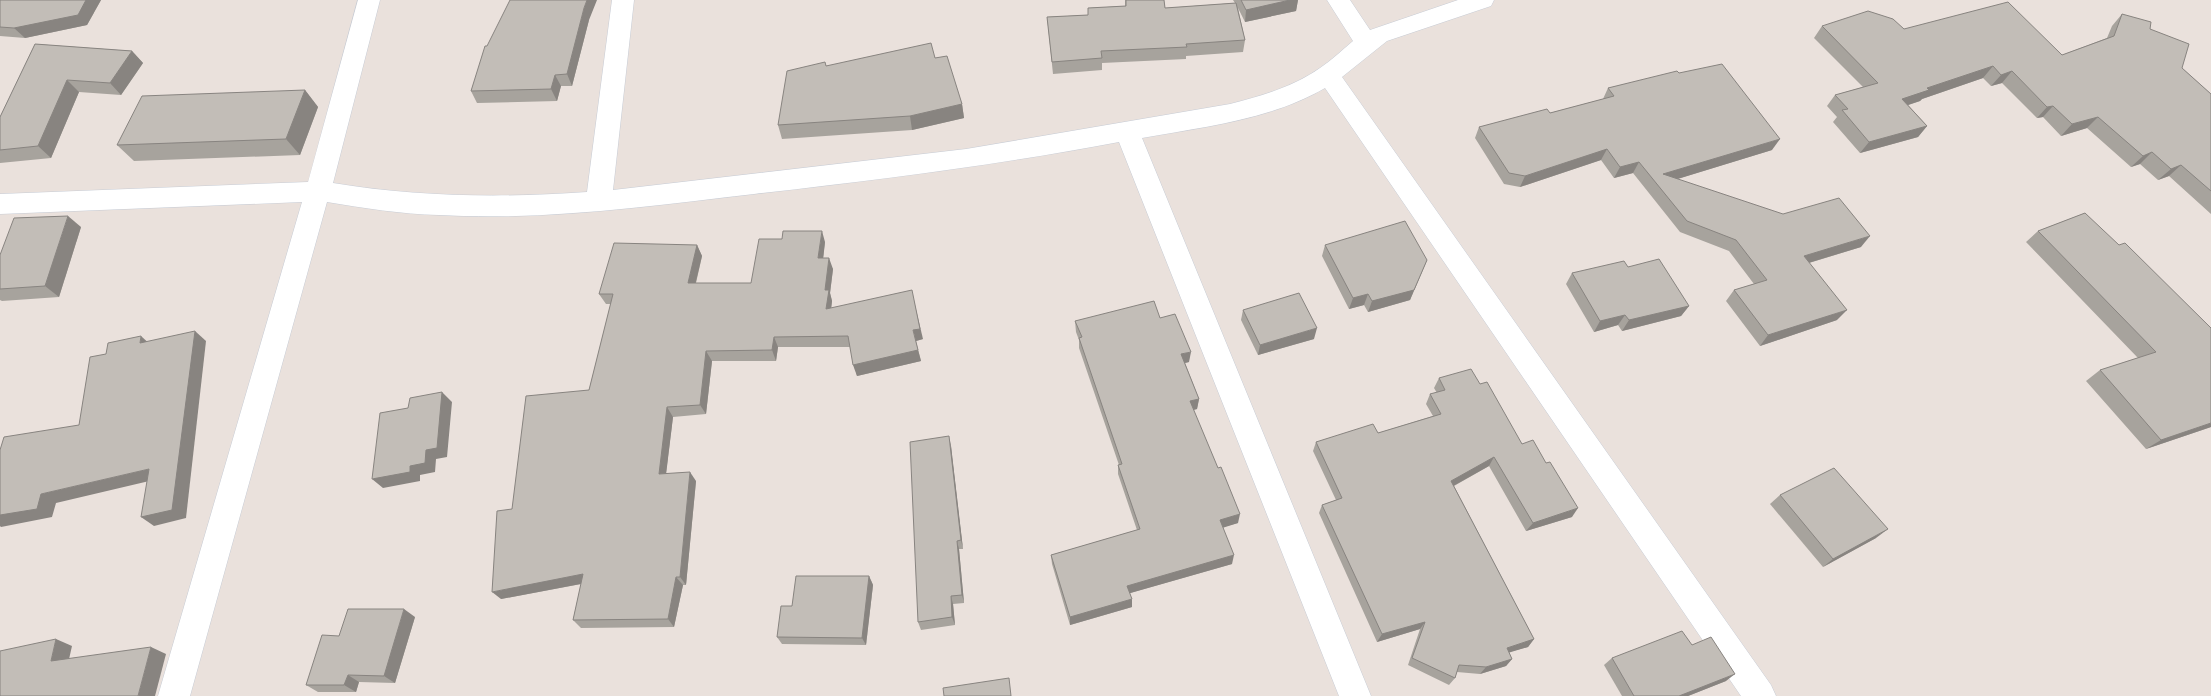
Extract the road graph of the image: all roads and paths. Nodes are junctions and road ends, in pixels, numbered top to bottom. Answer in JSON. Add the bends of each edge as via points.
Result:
{"nodes":[{"id":1,"x":369,"y":0,"type":"edge"},
{"id":2,"x":623,"y":0,"type":"edge"},
{"id":3,"x":1338,"y":0,"type":"edge"},
{"id":4,"x":1483,"y":0,"type":"edge"},
{"id":5,"x":1366,"y":42,"type":"junction"},
{"id":6,"x":1328,"y":75,"type":"junction"},
{"id":7,"x":1127,"y":132,"type":"junction"},
{"id":8,"x":318,"y":191,"type":"junction"},
{"id":9,"x":600,"y":201,"type":"junction"},
{"id":10,"x":0,"y":204,"type":"edge"},
{"id":11,"x":174,"y":696,"type":"edge"},
{"id":12,"x":1355,"y":696,"type":"edge"},
{"id":13,"x":1760,"y":696,"type":"edge"}],
"edges":[{"from":1,"to":8,"type":"street"},
{"from":2,"to":9,"type":"street"},
{"from":3,"to":5,"type":"street"},
{"from":4,"to":5,"type":"street","via":[[1399,27]]},
{"from":5,"to":6,"type":"street"},
{"from":6,"to":7,"type":"street","via":[[1264,104]]},
{"from":6,"to":13,"type":"street"},
{"from":7,"to":9,"type":"street","via":[[941,163]]},
{"from":7,"to":12,"type":"street"},
{"from":8,"to":9,"type":"street","via":[[455,206],[509,207]]},
{"from":8,"to":10,"type":"street"},
{"from":8,"to":11,"type":"street"}]}
